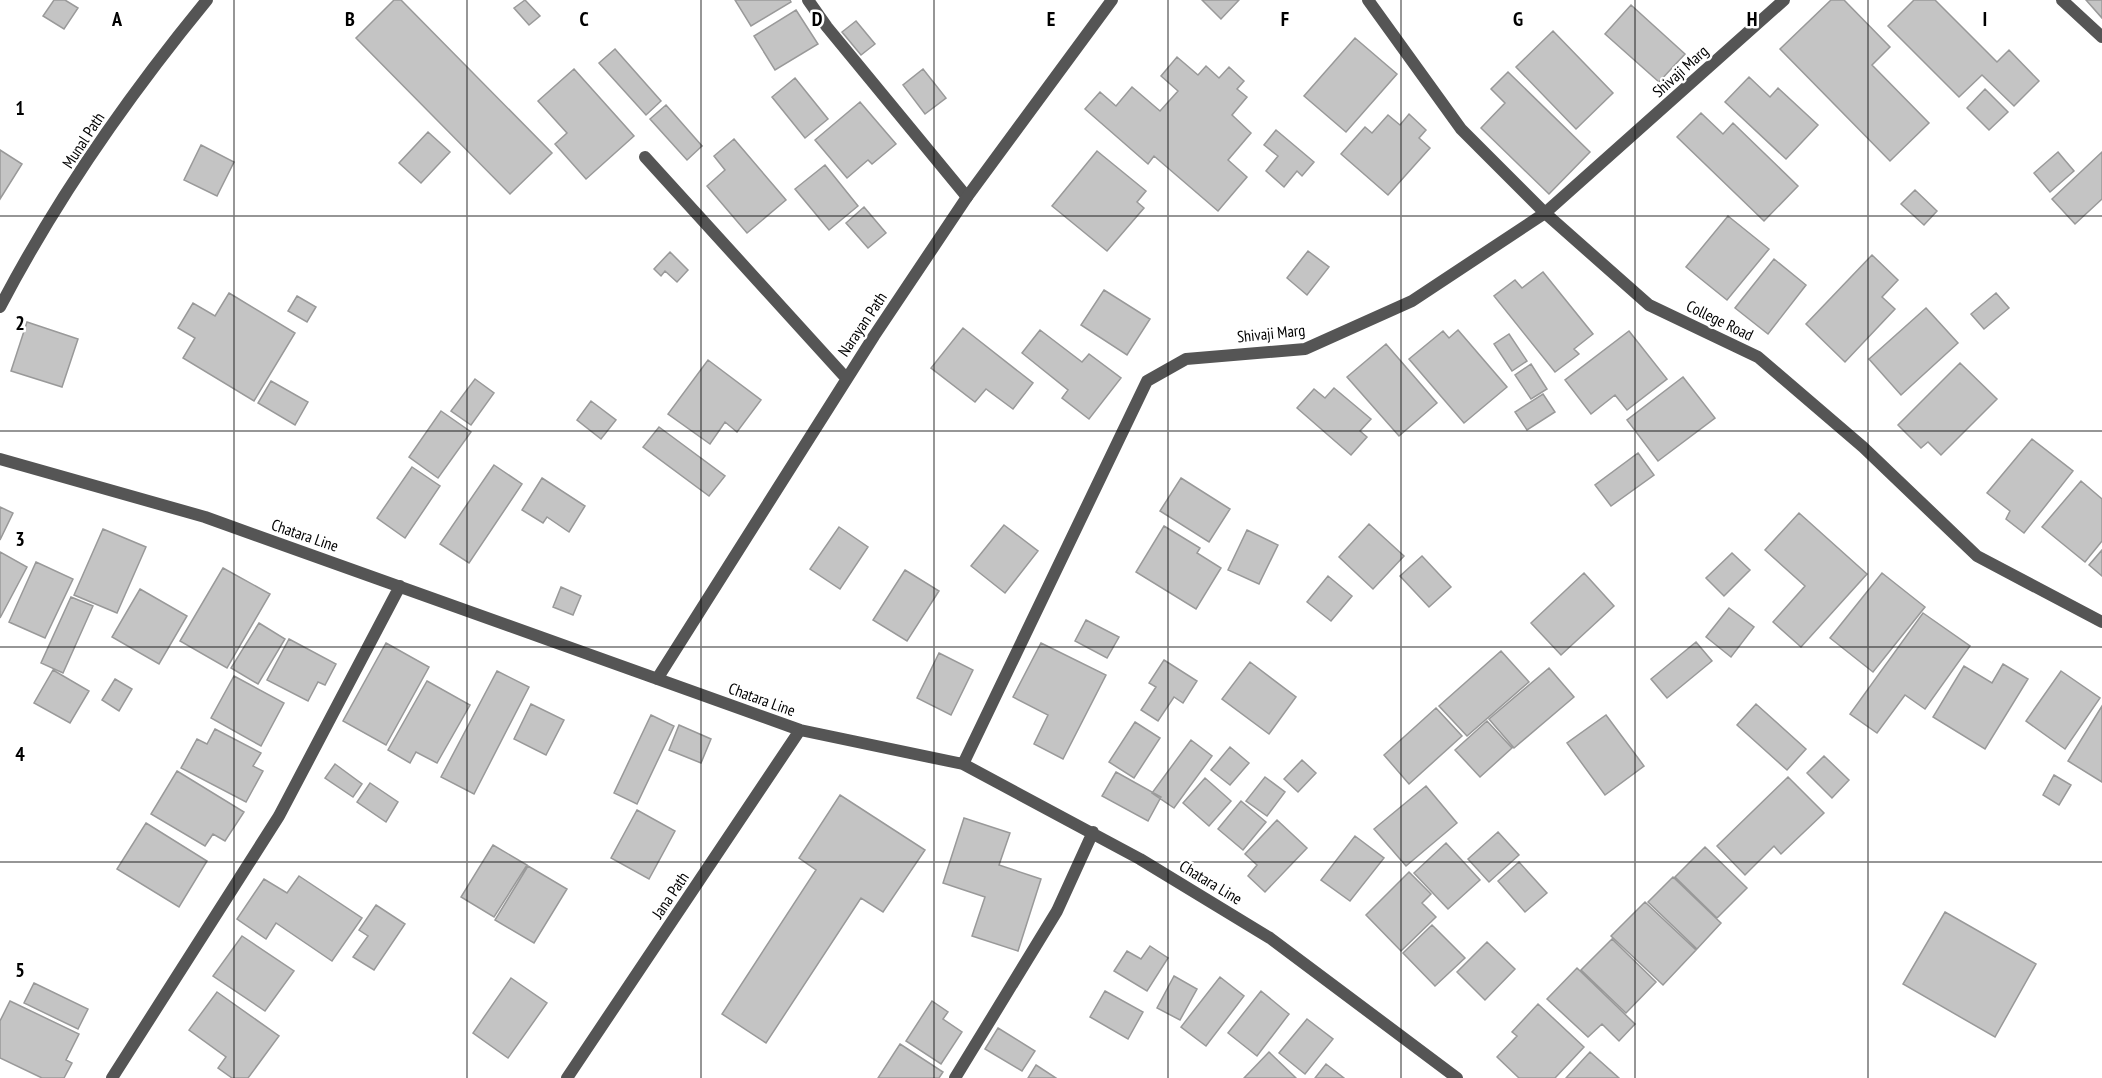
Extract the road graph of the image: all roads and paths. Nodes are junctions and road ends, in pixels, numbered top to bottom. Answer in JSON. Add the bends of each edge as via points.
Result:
{"nodes":[{"id":1,"x":207,"y":0,"type":"edge"},
{"id":2,"x":808,"y":0,"type":"edge"},
{"id":3,"x":1112,"y":0,"type":"edge"},
{"id":4,"x":1368,"y":0,"type":"edge"},
{"id":5,"x":1784,"y":0,"type":"edge"},
{"id":6,"x":2062,"y":0,"type":"edge"},
{"id":7,"x":2102,"y":37,"type":"edge"},
{"id":8,"x":645,"y":157,"type":"dead end"},
{"id":9,"x":968,"y":197,"type":"junction"},
{"id":10,"x":1545,"y":213,"type":"junction"},
{"id":11,"x":0,"y":307,"type":"edge"},
{"id":12,"x":846,"y":378,"type":"junction"},
{"id":13,"x":0,"y":459,"type":"edge"},
{"id":14,"x":400,"y":586,"type":"junction"},
{"id":15,"x":2102,"y":622,"type":"edge"},
{"id":16,"x":657,"y":679,"type":"junction"},
{"id":17,"x":800,"y":730,"type":"junction"},
{"id":18,"x":963,"y":764,"type":"junction"},
{"id":19,"x":1093,"y":832,"type":"junction"},
{"id":20,"x":111,"y":1078,"type":"edge"},
{"id":21,"x":567,"y":1078,"type":"edge"},
{"id":22,"x":955,"y":1078,"type":"edge"},
{"id":23,"x":1457,"y":1078,"type":"edge"}],
"edges":[{"from":1,"to":11,"type":"street","name":"Munal Path","via":[[145,77],[24,262]]},
{"from":2,"to":9,"type":"street"},
{"from":3,"to":9,"type":"street","name":"Narayan Path"},
{"from":4,"to":10,"type":"street","name":"College Road","via":[[1461,129]]},
{"from":5,"to":10,"type":"street","name":"Shivaji Marg"},
{"from":6,"to":7,"type":"street"},
{"from":8,"to":12,"type":"street"},
{"from":9,"to":12,"type":"street","name":"Narayan Path"},
{"from":10,"to":15,"type":"street","name":"College Road","via":[[1649,304],[1758,357],[1863,447],[1977,556]]},
{"from":10,"to":18,"type":"street","name":"Shivaji Marg","via":[[1412,301],[1305,349],[1186,358],[1147,381]]},
{"from":12,"to":16,"type":"street","name":"Narayan Path"},
{"from":13,"to":14,"type":"street","name":"Chatara Line","via":[[205,517]]},
{"from":14,"to":16,"type":"street","name":"Chatara Line"},
{"from":14,"to":20,"type":"street","via":[[279,816]]},
{"from":16,"to":17,"type":"street","name":"Chatara Line"},
{"from":17,"to":18,"type":"street","name":"Chatara Line"},
{"from":17,"to":21,"type":"street","name":"Jana Path"},
{"from":18,"to":19,"type":"street","name":"Chatara Line"},
{"from":19,"to":22,"type":"street","via":[[1057,911]]},
{"from":19,"to":23,"type":"street","name":"Chatara Line","via":[[1270,938]]}]}
